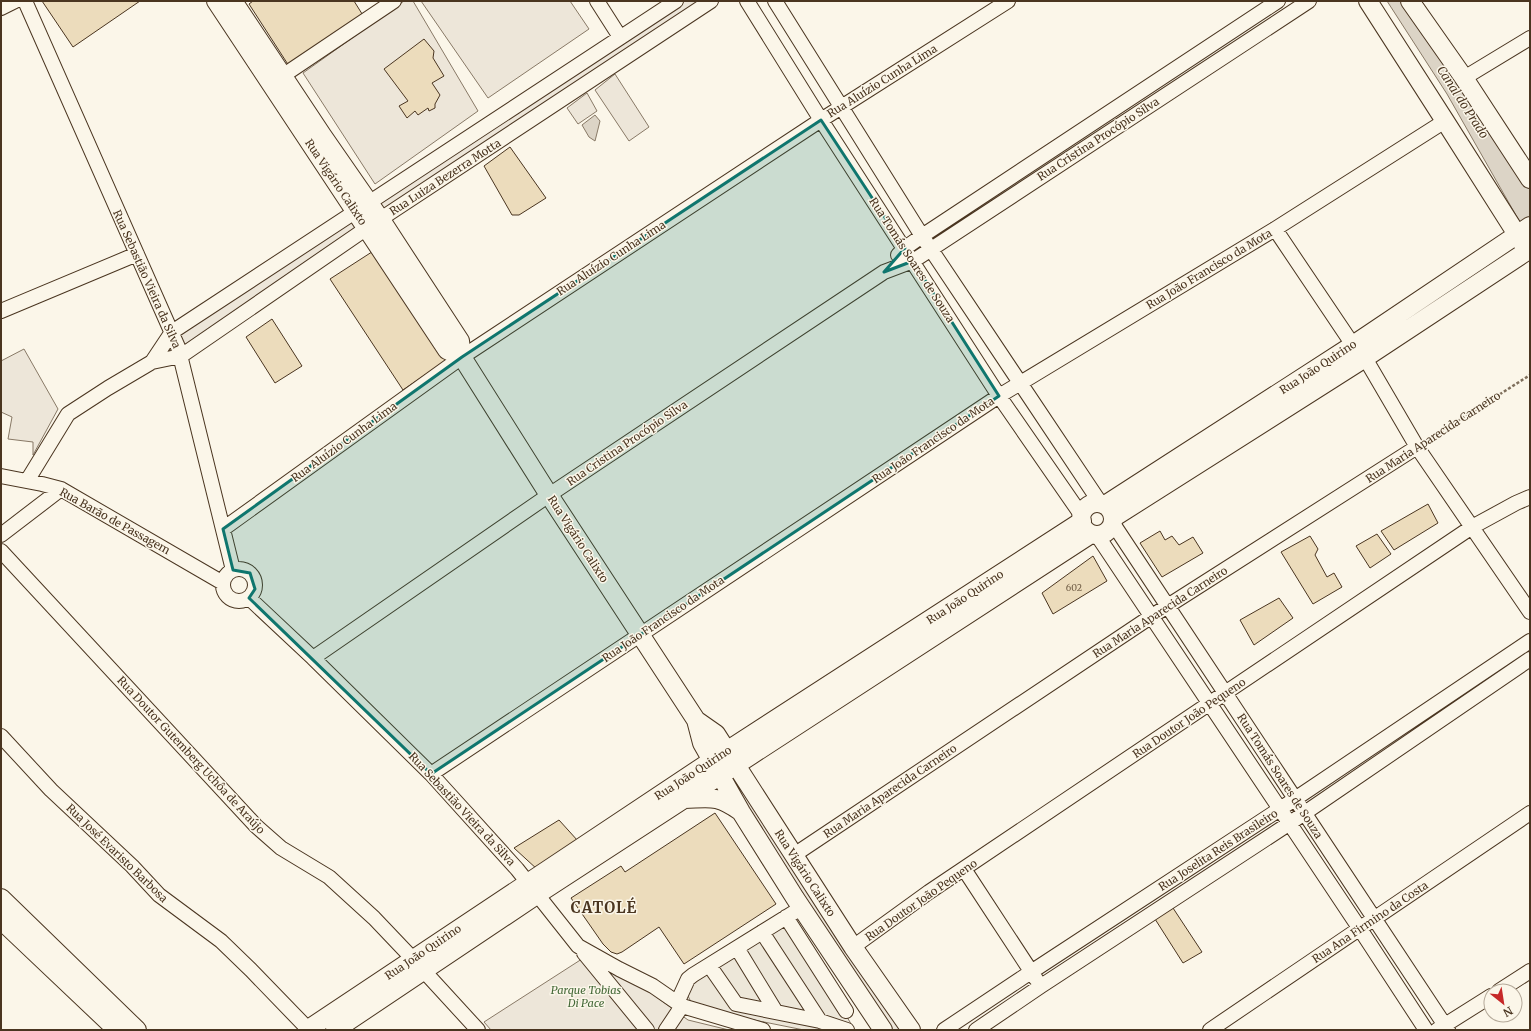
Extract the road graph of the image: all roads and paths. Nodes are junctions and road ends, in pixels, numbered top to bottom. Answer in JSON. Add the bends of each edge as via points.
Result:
{"nodes":[{"id":1,"x":15,"y":1,"type":"edge"},
{"id":2,"x":25,"y":1,"type":"edge"},
{"id":3,"x":216,"y":1,"type":"edge"},
{"id":4,"x":233,"y":1,"type":"edge"},
{"id":5,"x":394,"y":1,"type":"edge"},
{"id":6,"x":597,"y":1,"type":"edge"},
{"id":7,"x":676,"y":1,"type":"edge"},
{"id":8,"x":711,"y":1,"type":"edge"},
{"id":9,"x":746,"y":1,"type":"edge"},
{"id":10,"x":774,"y":1,"type":"edge"},
{"id":11,"x":1008,"y":1,"type":"edge"},
{"id":12,"x":1278,"y":1,"type":"edge"},
{"id":13,"x":1309,"y":1,"type":"edge"},
{"id":14,"x":1368,"y":1,"type":"edge"},
{"id":15,"x":1410,"y":1,"type":"edge"},
{"id":16,"x":1,"y":8,"type":"edge"},
{"id":17,"x":620,"y":37,"type":"junction"},
{"id":18,"x":1530,"y":38,"type":"edge"},
{"id":19,"x":1213,"y":46,"type":"junction"},
{"id":20,"x":1220,"y":59,"type":"junction"},
{"id":21,"x":1464,"y":78,"type":"junction"},
{"id":22,"x":276,"y":80,"type":"junction"},
{"id":23,"x":842,"y":107,"type":"junction"},
{"id":24,"x":821,"y":120,"type":"junction"},
{"id":25,"x":1446,"y":121,"type":"junction"},
{"id":26,"x":1084,"y":130,"type":"junction"},
{"id":27,"x":463,"y":140,"type":"junction"},
{"id":28,"x":1093,"y":142,"type":"junction"},
{"id":29,"x":474,"y":158,"type":"junction"},
{"id":30,"x":1530,"y":179,"type":"edge"},
{"id":31,"x":362,"y":207,"type":"junction"},
{"id":32,"x":374,"y":224,"type":"junction"},
{"id":33,"x":1275,"y":229,"type":"junction"},
{"id":34,"x":1523,"y":231,"type":"edge"},
{"id":35,"x":922,"y":236,"type":"junction"},
{"id":36,"x":905,"y":248,"type":"junction"},
{"id":37,"x":930,"y":249,"type":"junction"},
{"id":38,"x":1529,"y":253,"type":"edge"},
{"id":39,"x":137,"y":254,"type":"junction"},
{"id":40,"x":913,"y":261,"type":"junction"},
{"id":41,"x":884,"y":272,"type":"junction"},
{"id":42,"x":1,"y":310,"type":"edge"},
{"id":43,"x":172,"y":332,"type":"junction"},
{"id":44,"x":1359,"y":351,"type":"junction"},
{"id":45,"x":181,"y":356,"type":"junction"},
{"id":46,"x":462,"y":357,"type":"junction"},
{"id":47,"x":152,"y":362,"type":"junction"},
{"id":48,"x":1530,"y":375,"type":"edge"},
{"id":49,"x":1020,"y":384,"type":"junction"},
{"id":50,"x":999,"y":396,"type":"junction"},
{"id":51,"x":1417,"y":447,"type":"junction"},
{"id":52,"x":1,"y":476,"type":"edge"},
{"id":53,"x":27,"y":481,"type":"junction"},
{"id":54,"x":61,"y":489,"type":"junction"},
{"id":55,"x":549,"y":495,"type":"junction"},
{"id":56,"x":1530,"y":497,"type":"edge"},
{"id":57,"x":1108,"y":512,"type":"junction"},
{"id":58,"x":1088,"y":526,"type":"junction"},
{"id":59,"x":1472,"y":527,"type":"junction"},
{"id":60,"x":223,"y":529,"type":"junction"},
{"id":61,"x":1,"y":535,"type":"edge"},
{"id":62,"x":1,"y":551,"type":"edge"},
{"id":63,"x":233,"y":570,"type":"junction"},
{"id":64,"x":223,"y":583,"type":"junction"},
{"id":65,"x":249,"y":598,"type":"junction"},
{"id":66,"x":1168,"y":607,"type":"junction"},
{"id":67,"x":1530,"y":612,"type":"edge"},
{"id":68,"x":1152,"y":616,"type":"junction"},
{"id":69,"x":640,"y":635,"type":"junction"},
{"id":70,"x":1530,"y":641,"type":"edge"},
{"id":71,"x":313,"y":658,"type":"junction"},
{"id":72,"x":1530,"y":659,"type":"edge"},
{"id":73,"x":1226,"y":693,"type":"junction"},
{"id":74,"x":1209,"y":704,"type":"junction"},
{"id":75,"x":696,"y":720,"type":"junction"},
{"id":76,"x":1,"y":736,"type":"edge"},
{"id":77,"x":732,"y":758,"type":"junction"},
{"id":78,"x":715,"y":769,"type":"junction"},
{"id":79,"x":431,"y":774,"type":"junction"},
{"id":80,"x":1295,"y":798,"type":"junction"},
{"id":81,"x":684,"y":799,"type":"junction"},
{"id":82,"x":1280,"y":809,"type":"junction"},
{"id":83,"x":741,"y":812,"type":"junction"},
{"id":84,"x":1304,"y":813,"type":"junction"},
{"id":85,"x":1530,"y":813,"type":"edge"},
{"id":86,"x":1290,"y":823,"type":"junction"},
{"id":87,"x":794,"y":855,"type":"junction"},
{"id":88,"x":964,"y":869,"type":"junction"},
{"id":89,"x":533,"y":888,"type":"junction"},
{"id":90,"x":1,"y":898,"type":"edge"},
{"id":91,"x":801,"y":908,"type":"junction"},
{"id":92,"x":786,"y":917,"type":"junction"},
{"id":93,"x":1376,"y":918,"type":"junction"},
{"id":94,"x":1,"y":920,"type":"edge"},
{"id":95,"x":1360,"y":929,"type":"junction"},
{"id":96,"x":762,"y":932,"type":"junction"},
{"id":97,"x":578,"y":946,"type":"junction"},
{"id":98,"x":853,"y":947,"type":"junction"},
{"id":99,"x":737,"y":948,"type":"junction"},
{"id":100,"x":418,"y":964,"type":"junction"},
{"id":101,"x":709,"y":965,"type":"junction"},
{"id":102,"x":1530,"y":970,"type":"edge"},
{"id":103,"x":1031,"y":972,"type":"junction"},
{"id":104,"x":1511,"y":983,"type":"edge"},
{"id":105,"x":1041,"y":986,"type":"junction"},
{"id":106,"x":1483,"y":1002,"type":"edge"},
{"id":107,"x":680,"y":1004,"type":"junction"},
{"id":108,"x":846,"y":1011,"type":"dead end"},
{"id":109,"x":776,"y":1012,"type":"junction"},
{"id":110,"x":820,"y":1021,"type":"junction"},
{"id":111,"x":126,"y":1028,"type":"edge"},
{"id":112,"x":880,"y":1028,"type":"edge"},
{"id":113,"x":1443,"y":1029,"type":"edge"},
{"id":114,"x":308,"y":1030,"type":"edge"},
{"id":115,"x":335,"y":1030,"type":"edge"},
{"id":116,"x":478,"y":1030,"type":"edge"},
{"id":117,"x":647,"y":1030,"type":"edge"},
{"id":118,"x":666,"y":1030,"type":"edge"},
{"id":119,"x":763,"y":1030,"type":"edge"},
{"id":120,"x":847,"y":1030,"type":"edge"},
{"id":121,"x":911,"y":1030,"type":"edge"},
{"id":122,"x":944,"y":1030,"type":"edge"},
{"id":123,"x":976,"y":1030,"type":"edge"},
{"id":124,"x":1210,"y":1030,"type":"edge"},
{"id":125,"x":1426,"y":1030,"type":"edge"}],
"edges":[{"from":1,"to":16,"type":"street"},
{"from":2,"to":39,"type":"street","name":"Rua Sebastião Vieira da Silva"},
{"from":3,"to":22,"type":"main road","name":"Rua Vigário Calixto"},
{"from":4,"to":22,"type":"main road","name":"Rua Vigário Calixto"},
{"from":5,"to":22,"type":"street"},
{"from":6,"to":17,"type":"street"},
{"from":7,"to":17,"type":"street","name":"Rua Luiza Bezerra Motta"},
{"from":8,"to":29,"type":"street","name":"Rua Luiza Bezerra Motta"},
{"from":9,"to":24,"type":"street","name":"Rua Tomás Soares de Souza"},
{"from":10,"to":23,"type":"street","name":"Rua Tomás Soares de Souza"},
{"from":11,"to":23,"type":"street","name":"Rua Aluízio Cunha Lima"},
{"from":12,"to":19,"type":"street","name":"Rua Cristina Procópio Silva"},
{"from":13,"to":20,"type":"street","name":"Rua Cristina Procópio Silva"},
{"from":14,"to":25,"type":"main road"},
{"from":15,"to":21,"type":"main road"},
{"from":17,"to":27,"type":"street","name":"Rua Luiza Bezerra Motta"},
{"from":18,"to":21,"type":"street"},
{"from":19,"to":20,"type":"street"},
{"from":19,"to":26,"type":"street","name":"Rua Cristina Procópio Silva"},
{"from":20,"to":28,"type":"street","name":"Rua Cristina Procópio Silva"},
{"from":21,"to":30,"type":"main road"},
{"from":22,"to":31,"type":"main road","name":"Rua Vigário Calixto"},
{"from":23,"to":24,"type":"street","name":"Rua Aluízio Cunha Lima"},
{"from":23,"to":35,"type":"street","name":"Rua Tomás Soares de Souza"},
{"from":24,"to":36,"type":"street","name":"Rua Tomás Soares de Souza"},
{"from":24,"to":46,"type":"street","name":"Rua Aluízio Cunha Lima"},
{"from":25,"to":33,"type":"street","name":"Rua João Francisco da Mota"},
{"from":25,"to":34,"type":"main road"},
{"from":26,"to":28,"type":"street"},
{"from":26,"to":35,"type":"street","name":"Rua Cristina Procópio Silva"},
{"from":27,"to":29,"type":"street"},
{"from":27,"to":31,"type":"street","name":"Rua Luiza Bezerra Motta"},
{"from":28,"to":37,"type":"street","name":"Rua Cristina Procópio Silva"},
{"from":29,"to":32,"type":"street","name":"Rua Luiza Bezerra Motta"},
{"from":31,"to":32,"type":"main road","name":"Rua Vigário Calixto"},
{"from":31,"to":43,"type":"street","name":"Rua Luiza Bezerra Motta"},
{"from":32,"to":45,"type":"street","name":"Rua Luiza Bezerra Motta"},
{"from":32,"to":46,"type":"main road","name":"Rua Vigário Calixto","via":[[460,341]]},
{"from":33,"to":44,"type":"street"},
{"from":33,"to":49,"type":"street","name":"Rua João Francisco da Mota"},
{"from":34,"to":38,"type":"main road"},
{"from":34,"to":44,"type":"main road","name":"Rua João Quirino"},
{"from":35,"to":36,"type":"street","name":"Rua Cristina Procópio Silva"},
{"from":35,"to":37,"type":"street","name":"Rua Tomás Soares de Souza"},
{"from":36,"to":40,"type":"street","name":"Rua Tomás Soares de Souza"},
{"from":36,"to":41,"type":"street","name":"Rua Cristina Procópio Silva"},
{"from":37,"to":40,"type":"street","name":"Rua Cristina Procópio Silva"},
{"from":37,"to":49,"type":"street","name":"Rua Tomás Soares de Souza"},
{"from":38,"to":44,"type":"main road","name":"Rua João Quirino"},
{"from":39,"to":42,"type":"street"},
{"from":39,"to":43,"type":"street","name":"Rua Sebastião Vieira da Silva"},
{"from":40,"to":41,"type":"street","name":"Rua Cristina Procópio Silva"},
{"from":40,"to":50,"type":"street","name":"Rua Tomás Soares de Souza"},
{"from":41,"to":55,"type":"street","name":"Rua Cristina Procópio Silva"},
{"from":43,"to":45,"type":"street","name":"Rua Sebastião Vieira da Silva"},
{"from":43,"to":47,"type":"street"},
{"from":44,"to":51,"type":"street"},
{"from":44,"to":57,"type":"main road","name":"Rua João Quirino"},
{"from":45,"to":47,"type":"street"},
{"from":45,"to":60,"type":"street","name":"Rua Sebastião Vieira da Silva"},
{"from":46,"to":55,"type":"main road","name":"Rua Vigário Calixto"},
{"from":46,"to":60,"type":"street","name":"Rua Aluízio Cunha Lima"},
{"from":47,"to":53,"type":"street","via":[[68,414]]},
{"from":48,"to":51,"type":"path","name":"Rua Maria Aparecida Carneiro"},
{"from":49,"to":50,"type":"street","name":"Rua João Francisco da Mota"},
{"from":49,"to":57,"type":"street","name":"Rua Tomás Soares de Souza"},
{"from":50,"to":58,"type":"street","name":"Rua Tomás Soares de Souza"},
{"from":50,"to":69,"type":"street","name":"Rua João Francisco da Mota"},
{"from":51,"to":59,"type":"street"},
{"from":51,"to":66,"type":"street","name":"Rua Maria Aparecida Carneiro"},
{"from":52,"to":53,"type":"street","name":"Rua Barão de Passagem"},
{"from":53,"to":54,"type":"street","name":"Rua Barão de Passagem"},
{"from":54,"to":61,"type":"street"},
{"from":54,"to":64,"type":"street","name":"Rua Barão de Passagem"},
{"from":55,"to":69,"type":"main road","name":"Rua Vigário Calixto"},
{"from":55,"to":71,"type":"street","name":"Rua Cristina Procópio Silva"},
{"from":56,"to":59,"type":"street","name":"Rua Doutor João Pequeno"},
{"from":57,"to":58,"type":"main road","via":[[1107,531]]},
{"from":57,"to":58,"type":"main road","via":[[1091,505],[1087,508]]},
{"from":57,"to":66,"type":"street","name":"Rua Tomás Soares de Souza"},
{"from":58,"to":68,"type":"street","name":"Rua Tomás Soares de Souza"},
{"from":58,"to":77,"type":"main road","name":"Rua João Quirino"},
{"from":59,"to":67,"type":"street"},
{"from":59,"to":73,"type":"street","name":"Rua Doutor João Pequeno"},
{"from":60,"to":63,"type":"street","name":"Rua Sebastião Vieira da Silva"},
{"from":62,"to":100,"type":"street","name":"Rua Doutor Gutemberg Uchôa de Araújo","via":[[256,826],[281,848],[329,878],[374,918]]},
{"from":63,"to":64,"type":"street","via":[[226,575]]},
{"from":63,"to":65,"type":"street","via":[[246,570],[254,578],[255,588]]},
{"from":64,"to":65,"type":"street","via":[[223,590],[229,598],[239,601]]},
{"from":65,"to":71,"type":"street","name":"Rua Sebastião Vieira da Silva"},
{"from":66,"to":68,"type":"street","name":"Rua Maria Aparecida Carneiro"},
{"from":66,"to":73,"type":"street","name":"Rua Tomás Soares de Souza"},
{"from":68,"to":74,"type":"street","name":"Rua Tomás Soares de Souza"},
{"from":68,"to":87,"type":"street","name":"Rua Maria Aparecida Carneiro"},
{"from":69,"to":75,"type":"main road","name":"Rua Vigário Calixto"},
{"from":69,"to":79,"type":"street","name":"Rua João Francisco da Mota"},
{"from":70,"to":80,"type":"street","name":"Rua Joselita Reis Brasileiro"},
{"from":71,"to":79,"type":"street","name":"Rua Sebastião Vieira da Silva"},
{"from":72,"to":84,"type":"street","name":"Rua Joselita Reis Brasileiro"},
{"from":73,"to":74,"type":"street","name":"Rua Doutor João Pequeno"},
{"from":73,"to":80,"type":"street","name":"Rua Tomás Soares de Souza"},
{"from":74,"to":82,"type":"street","name":"Rua Tomás Soares de Souza"},
{"from":74,"to":88,"type":"street","name":"Rua Doutor João Pequeno"},
{"from":75,"to":77,"type":"main road","name":"Rua Vigário Calixto","via":[[716,734]]},
{"from":75,"to":78,"type":"main road","name":"Rua Vigário Calixto","via":[[702,743]]},
{"from":76,"to":114,"type":"street","name":"Rua José Evaristo Barbosa","via":[[51,790],[159,895],[221,941]]},
{"from":77,"to":78,"type":"main road","name":"Rua João Quirino"},
{"from":77,"to":87,"type":"main road","name":"Rua Vigário Calixto"},
{"from":78,"to":81,"type":"main road","name":"Rua João Quirino"},
{"from":78,"to":83,"type":"main road","name":"Rua Vigário Calixto"},
{"from":78,"to":89,"type":"main road","name":"Rua João Quirino"},
{"from":79,"to":89,"type":"street","name":"Rua Sebastião Vieira da Silva"},
{"from":80,"to":82,"type":"street","name":"Rua Joselita Reis Brasileiro"},
{"from":80,"to":84,"type":"street","name":"Rua Tomás Soares de Souza"},
{"from":81,"to":83,"type":"main road","via":[[713,798],[725,801]]},
{"from":81,"to":89,"type":"main road","name":"Rua João Quirino"},
{"from":82,"to":86,"type":"street","name":"Rua Tomás Soares de Souza"},
{"from":82,"to":103,"type":"street","name":"Rua Joselita Reis Brasileiro"},
{"from":83,"to":91,"type":"main road","name":"Rua Vigário Calixto"},
{"from":84,"to":86,"type":"street","name":"Rua Joselita Reis Brasileiro"},
{"from":84,"to":93,"type":"street","name":"Rua Tomás Soares de Souza"},
{"from":85,"to":93,"type":"street","name":"Rua Ana Firmino da Costa"},
{"from":86,"to":95,"type":"street","name":"Rua Tomás Soares de Souza"},
{"from":86,"to":105,"type":"street","name":"Rua Joselita Reis Brasileiro"},
{"from":87,"to":98,"type":"main road","name":"Rua Vigário Calixto"},
{"from":88,"to":98,"type":"street","name":"Rua Doutor João Pequeno"},
{"from":88,"to":103,"type":"street"},
{"from":89,"to":97,"type":"street","name":"Rua Sebastião Vieira da Silva"},
{"from":89,"to":100,"type":"main road","name":"Rua João Quirino"},
{"from":90,"to":111,"type":"main road"},
{"from":91,"to":92,"type":"street"},
{"from":91,"to":112,"type":"main road","name":"Rua Vigário Calixto"},
{"from":92,"to":96,"type":"street"},
{"from":92,"to":108,"type":"street"},
{"from":93,"to":95,"type":"street","name":"Rua Ana Firmino da Costa"},
{"from":93,"to":113,"type":"street","name":"Rua Tomás Soares de Souza"},
{"from":94,"to":111,"type":"main road"},
{"from":95,"to":124,"type":"street","name":"Rua Ana Firmino da Costa"},
{"from":95,"to":125,"type":"street","name":"Rua Tomás Soares de Souza"},
{"from":96,"to":99,"type":"street"},
{"from":96,"to":110,"type":"street"},
{"from":97,"to":107,"type":"street","name":"Rua Sebastião Vieira da Silva","via":[[653,986]]},
{"from":97,"to":117,"type":"street"},
{"from":98,"to":121,"type":"main road","name":"Rua Vigário Calixto"},
{"from":99,"to":101,"type":"street"},
{"from":99,"to":109,"type":"street"},
{"from":100,"to":114,"type":"main road","name":"Rua João Quirino"},
{"from":100,"to":115,"type":"main road","name":"Rua João Quirino"},
{"from":100,"to":116,"type":"street","name":"Rua Doutor Gutemberg Uchôa de Araújo"},
{"from":101,"to":107,"type":"street","via":[[688,979]]},
{"from":101,"to":109,"type":"street","via":[[736,1004]]},
{"from":102,"to":104,"type":"street"},
{"from":103,"to":105,"type":"street"},
{"from":103,"to":122,"type":"street","name":"Rua Joselita Reis Brasileiro"},
{"from":105,"to":123,"type":"street","name":"Rua Joselita Reis Brasileiro"},
{"from":106,"to":113,"type":"street"},
{"from":107,"to":118,"type":"street"},
{"from":107,"to":119,"type":"street","name":"Rua Sebastião Vieira da Silva"},
{"from":109,"to":110,"type":"street"},
{"from":110,"to":120,"type":"street"}]}
